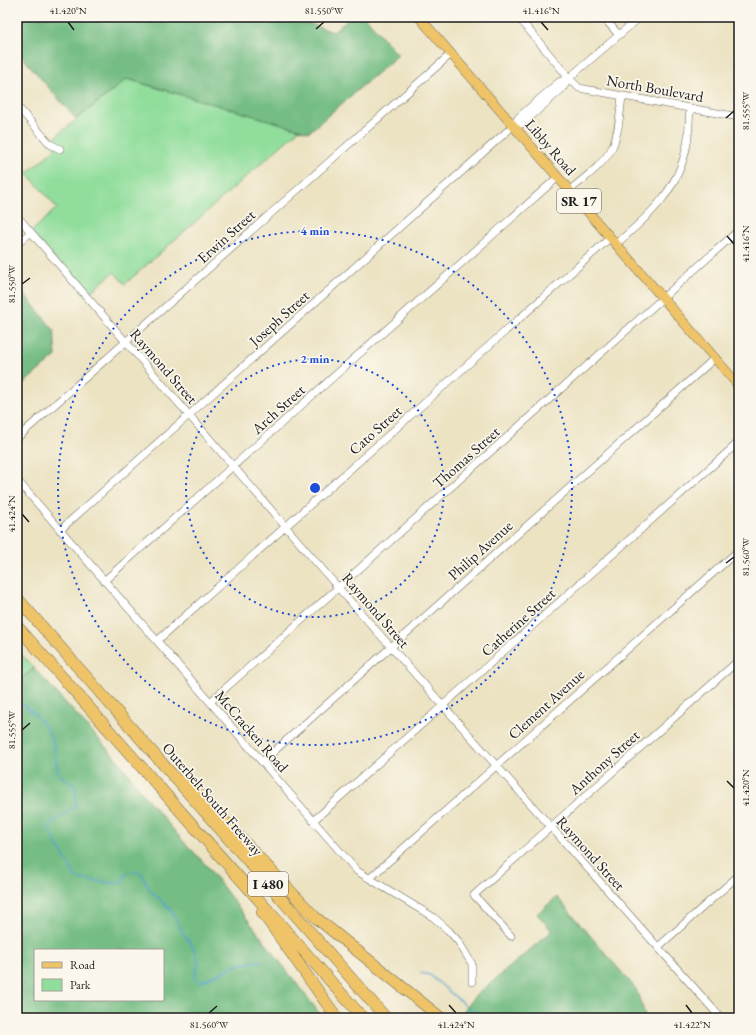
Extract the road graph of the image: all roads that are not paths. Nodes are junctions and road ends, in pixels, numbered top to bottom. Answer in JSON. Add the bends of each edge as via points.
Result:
{"nodes":[{"id":1,"x":419,"y":17,"type":"edge"},
{"id":2,"x":518,"y":17,"type":"edge"},
{"id":3,"x":603,"y":17,"type":"edge"},
{"id":4,"x":640,"y":17,"type":"edge"},
{"id":5,"x":619,"y":35,"type":"junction"},
{"id":6,"x":451,"y":54,"type":"junction"},
{"id":7,"x":569,"y":78,"type":"junction"},
{"id":8,"x":622,"y":96,"type":"junction"},
{"id":9,"x":17,"y":106,"type":"edge"},
{"id":10,"x":690,"y":108,"type":"junction"},
{"id":11,"x":739,"y":117,"type":"edge"},
{"id":12,"x":514,"y":125,"type":"junction"},
{"id":13,"x":60,"y":149,"type":"dead end"},
{"id":14,"x":558,"y":177,"type":"junction"},
{"id":15,"x":570,"y":190,"type":"junction"},
{"id":16,"x":17,"y":216,"type":"edge"},
{"id":17,"x":739,"y":230,"type":"edge"},
{"id":18,"x":31,"y":232,"type":"junction"},
{"id":19,"x":613,"y":241,"type":"junction"},
{"id":20,"x":17,"y":244,"type":"edge"},
{"id":21,"x":663,"y":299,"type":"junction"},
{"id":22,"x":126,"y":342,"type":"junction"},
{"id":23,"x":715,"y":358,"type":"junction"},
{"id":24,"x":739,"y":386,"type":"edge"},
{"id":25,"x":189,"y":416,"type":"junction"},
{"id":26,"x":17,"y":438,"type":"edge"},
{"id":27,"x":739,"y":442,"type":"edge"},
{"id":28,"x":233,"y":466,"type":"junction"},
{"id":29,"x":17,"y":480,"type":"edge"},
{"id":30,"x":286,"y":527,"type":"junction"},
{"id":31,"x":60,"y":530,"type":"junction"},
{"id":32,"x":739,"y":550,"type":"edge"},
{"id":33,"x":104,"y":581,"type":"junction"},
{"id":34,"x":339,"y":588,"type":"junction"},
{"id":35,"x":17,"y":598,"type":"edge"},
{"id":36,"x":17,"y":626,"type":"edge"},
{"id":37,"x":157,"y":641,"type":"junction"},
{"id":38,"x":391,"y":647,"type":"junction"},
{"id":39,"x":739,"y":660,"type":"edge"},
{"id":40,"x":210,"y":702,"type":"junction"},
{"id":41,"x":444,"y":706,"type":"junction"},
{"id":42,"x":149,"y":750,"type":"junction"},
{"id":43,"x":262,"y":762,"type":"junction"},
{"id":44,"x":496,"y":765,"type":"junction"},
{"id":45,"x":313,"y":821,"type":"junction"},
{"id":46,"x":551,"y":827,"type":"junction"},
{"id":47,"x":739,"y":875,"type":"edge"},
{"id":48,"x":370,"y":878,"type":"junction"},
{"id":49,"x":242,"y":881,"type":"junction"},
{"id":50,"x":511,"y":936,"type":"dead end"},
{"id":51,"x":658,"y":947,"type":"junction"},
{"id":52,"x":472,"y":982,"type":"dead end"},
{"id":53,"x":337,"y":1018,"type":"edge"},
{"id":54,"x":363,"y":1018,"type":"edge"},
{"id":55,"x":386,"y":1018,"type":"edge"},
{"id":56,"x":441,"y":1018,"type":"edge"},
{"id":57,"x":721,"y":1018,"type":"edge"}],
"edges":[{"from":1,"to":6,"type":"main road","name":"Libby Road","number":"SR 17"},
{"from":2,"to":7,"type":"street","name":"North Boulevard"},
{"from":3,"to":5,"type":"street"},
{"from":4,"to":5,"type":"street","name":"Joseph Street"},
{"from":5,"to":7,"type":"street","name":"Joseph Street"},
{"from":6,"to":12,"type":"main road","name":"Libby Road","number":"SR 17"},
{"from":6,"to":22,"type":"street","name":"Erwin Street"},
{"from":7,"to":8,"type":"street","name":"North Boulevard","via":[[579,88]]},
{"from":7,"to":12,"type":"street","name":"Joseph Street","via":[[563,88],[522,124]]},
{"from":8,"to":10,"type":"street","name":"North Boulevard"},
{"from":8,"to":15,"type":"street","via":[[617,132],[611,148],[595,168]]},
{"from":9,"to":13,"type":"street","via":[[50,144]]},
{"from":10,"to":11,"type":"street","name":"North Boulevard"},
{"from":10,"to":19,"type":"street","name":"Cato Street","via":[[687,144],[681,166],[671,186],[648,216]]},
{"from":12,"to":14,"type":"main road","name":"Libby Road","number":"SR 17"},
{"from":12,"to":25,"type":"street","name":"Joseph Street"},
{"from":14,"to":15,"type":"main road","name":"Libby Road","number":"SR 17"},
{"from":14,"to":28,"type":"street","name":"Arch Street"},
{"from":15,"to":19,"type":"main road","name":"Libby Road","number":"SR 17"},
{"from":16,"to":18,"type":"street","name":"Raymond Street"},
{"from":17,"to":21,"type":"street","name":"Thomas Street"},
{"from":18,"to":20,"type":"street"},
{"from":18,"to":22,"type":"street","name":"Raymond Street"},
{"from":19,"to":21,"type":"main road","name":"Libby Road","number":"SR 17"},
{"from":19,"to":30,"type":"street","name":"Cato Street"},
{"from":21,"to":23,"type":"main road","name":"Libby Road","number":"SR 17"},
{"from":21,"to":34,"type":"street","name":"Thomas Street"},
{"from":22,"to":25,"type":"street","name":"Raymond Street"},
{"from":22,"to":26,"type":"street","name":"Erwin Street"},
{"from":23,"to":24,"type":"main road","name":"Libby Road","number":"SR 17"},
{"from":23,"to":38,"type":"street","name":"Philip Avenue"},
{"from":25,"to":28,"type":"street","name":"Raymond Street"},
{"from":25,"to":31,"type":"street","name":"Joseph Street"},
{"from":27,"to":41,"type":"street","name":"Catherine Street"},
{"from":28,"to":30,"type":"street","name":"Raymond Street"},
{"from":28,"to":33,"type":"street","name":"Arch Street"},
{"from":29,"to":31,"type":"street","name":"McCracken Road"},
{"from":30,"to":34,"type":"street","name":"Raymond Street"},
{"from":30,"to":37,"type":"street","name":"Cato Street"},
{"from":31,"to":33,"type":"street","name":"McCracken Road"},
{"from":32,"to":44,"type":"street","name":"Clement Avenue"},
{"from":33,"to":37,"type":"street","name":"McCracken Road"},
{"from":34,"to":38,"type":"street","name":"Raymond Street"},
{"from":34,"to":40,"type":"street","name":"Thomas Street"},
{"from":35,"to":42,"type":"highway","name":"Outerbelt South Freeway","number":"I 480"},
{"from":36,"to":49,"type":"highway","number":"I 480"},
{"from":37,"to":40,"type":"street","name":"McCracken Road"},
{"from":38,"to":41,"type":"street","name":"Raymond Street"},
{"from":38,"to":43,"type":"street","name":"Philip Avenue"},
{"from":39,"to":46,"type":"street","name":"Anthony Street"},
{"from":40,"to":43,"type":"street","name":"McCracken Road"},
{"from":41,"to":44,"type":"street","name":"Raymond Street"},
{"from":41,"to":45,"type":"street","name":"Catherine Street"},
{"from":42,"to":55,"type":"highway","name":"Outerbelt South Freeway","number":"I 480"},
{"from":42,"to":56,"type":"highway","via":[[186,780],[319,921]]},
{"from":43,"to":45,"type":"street","name":"McCracken Road"},
{"from":44,"to":46,"type":"street","name":"Raymond Street"},
{"from":44,"to":48,"type":"street","name":"Clement Avenue"},
{"from":45,"to":48,"type":"street","name":"McCracken Road","via":[[356,871]]},
{"from":46,"to":50,"type":"street","name":"Anthony Street","via":[[474,895]]},
{"from":46,"to":51,"type":"street","name":"Raymond Street"},
{"from":47,"to":51,"type":"street"},
{"from":48,"to":52,"type":"street","name":"McCracken Road","via":[[433,917],[448,930],[472,964]]},
{"from":49,"to":53,"type":"highway"},
{"from":49,"to":54,"type":"highway","number":"I 480"},
{"from":51,"to":57,"type":"street","name":"Raymond Street"}]}
